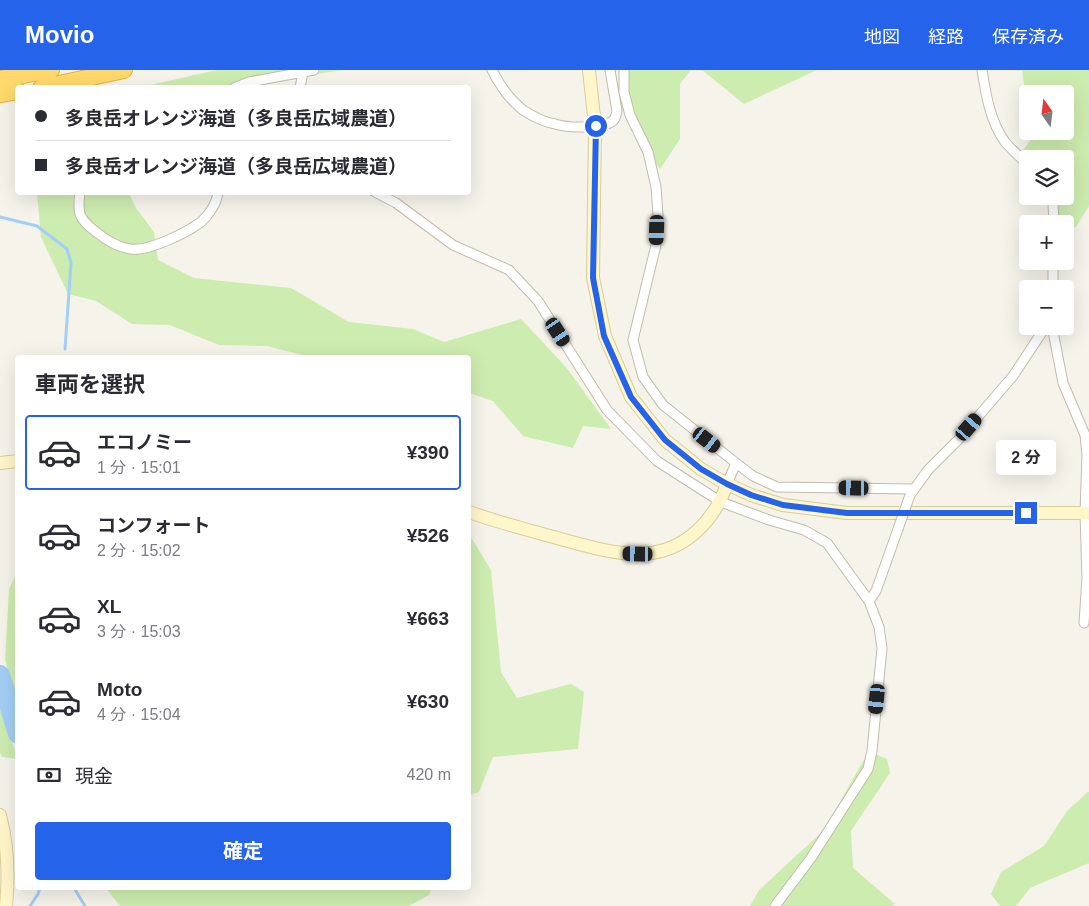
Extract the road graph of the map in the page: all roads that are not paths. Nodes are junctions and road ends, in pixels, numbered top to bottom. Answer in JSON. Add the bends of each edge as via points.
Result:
{"nodes":[{"id":1,"x":124,"y":70,"type":"edge"},
{"id":2,"x":314,"y":70,"type":"edge"},
{"id":3,"x":492,"y":70,"type":"edge"},
{"id":4,"x":589,"y":70,"type":"edge"},
{"id":5,"x":610,"y":70,"type":"edge"},
{"id":6,"x":624,"y":70,"type":"edge"},
{"id":7,"x":982,"y":70,"type":"edge"},
{"id":8,"x":303,"y":72,"type":"junction"},
{"id":9,"x":50,"y":78,"type":"edge"},
{"id":10,"x":0,"y":79,"type":"edge"},
{"id":11,"x":75,"y":84,"type":"edge"},
{"id":12,"x":242,"y":85,"type":"edge"},
{"id":13,"x":301,"y":85,"type":"edge"},
{"id":14,"x":15,"y":92,"type":"edge"},
{"id":15,"x":0,"y":94,"type":"edge"},
{"id":16,"x":596,"y":126,"type":"junction"},
{"id":17,"x":1019,"y":156,"type":"edge"},
{"id":18,"x":80,"y":195,"type":"edge"},
{"id":19,"x":218,"y":195,"type":"edge"},
{"id":20,"x":381,"y":195,"type":"edge"},
{"id":21,"x":1040,"y":335,"type":"edge"},
{"id":22,"x":1054,"y":335,"type":"edge"},
{"id":23,"x":15,"y":461,"type":"edge"},
{"id":24,"x":0,"y":463,"type":"edge"},
{"id":25,"x":736,"y":463,"type":"junction"},
{"id":26,"x":727,"y":484,"type":"junction"},
{"id":27,"x":911,"y":492,"type":"junction"},
{"id":28,"x":721,"y":502,"type":"junction"},
{"id":29,"x":471,"y":513,"type":"edge"},
{"id":30,"x":1087,"y":513,"type":"edge"},
{"id":31,"x":869,"y":602,"type":"junction"},
{"id":32,"x":1084,"y":623,"type":"dead end"},
{"id":33,"x":0,"y":815,"type":"edge"},
{"id":34,"x":6,"y":906,"type":"edge"},
{"id":35,"x":775,"y":906,"type":"edge"}],
"edges":[{"from":1,"to":11,"type":"highway"},
{"from":2,"to":8,"type":"street"},
{"from":3,"to":16,"type":"street","via":[[510,97],[540,119],[556,124]]},
{"from":4,"to":16,"type":"street"},
{"from":5,"to":16,"type":"street","via":[[616,118]]},
{"from":6,"to":25,"type":"street","via":[[624,92],[630,115],[648,152],[658,215],[656,245],[633,340],[643,377],[663,405]]},
{"from":7,"to":17,"type":"street","via":[[995,124]]},
{"from":8,"to":12,"type":"street"},
{"from":8,"to":13,"type":"street"},
{"from":9,"to":10,"type":"highway"},
{"from":9,"to":11,"type":"highway"},
{"from":14,"to":15,"type":"highway"},
{"from":16,"to":26,"type":"street","via":[[593,278],[604,336],[631,397],[665,440],[701,469]]},
{"from":18,"to":19,"type":"street","via":[[82,222],[108,242],[131,250],[158,246],[202,221],[217,202]]},
{"from":20,"to":28,"type":"street","via":[[396,202],[453,245],[509,270],[538,301],[607,410],[657,461]]},
{"from":21,"to":27,"type":"street","via":[[1013,376]]},
{"from":22,"to":30,"type":"street","via":[[1063,383],[1085,435]]},
{"from":23,"to":24,"type":"street"},
{"from":25,"to":26,"type":"street"},
{"from":25,"to":27,"type":"street","via":[[752,476],[777,487]]},
{"from":26,"to":28,"type":"street"},
{"from":26,"to":30,"type":"street","via":[[783,505],[847,513]]},
{"from":27,"to":31,"type":"street","bridge":true,"via":[[876,591]]},
{"from":28,"to":29,"type":"street","via":[[686,541],[649,554],[628,554],[591,547]]},
{"from":28,"to":31,"type":"street","via":[[804,530],[827,543]]},
{"from":30,"to":32,"type":"street"},
{"from":31,"to":35,"type":"street","via":[[880,628],[882,648],[868,769],[811,858]]},
{"from":33,"to":34,"type":"street","via":[[8,859]]}]}
